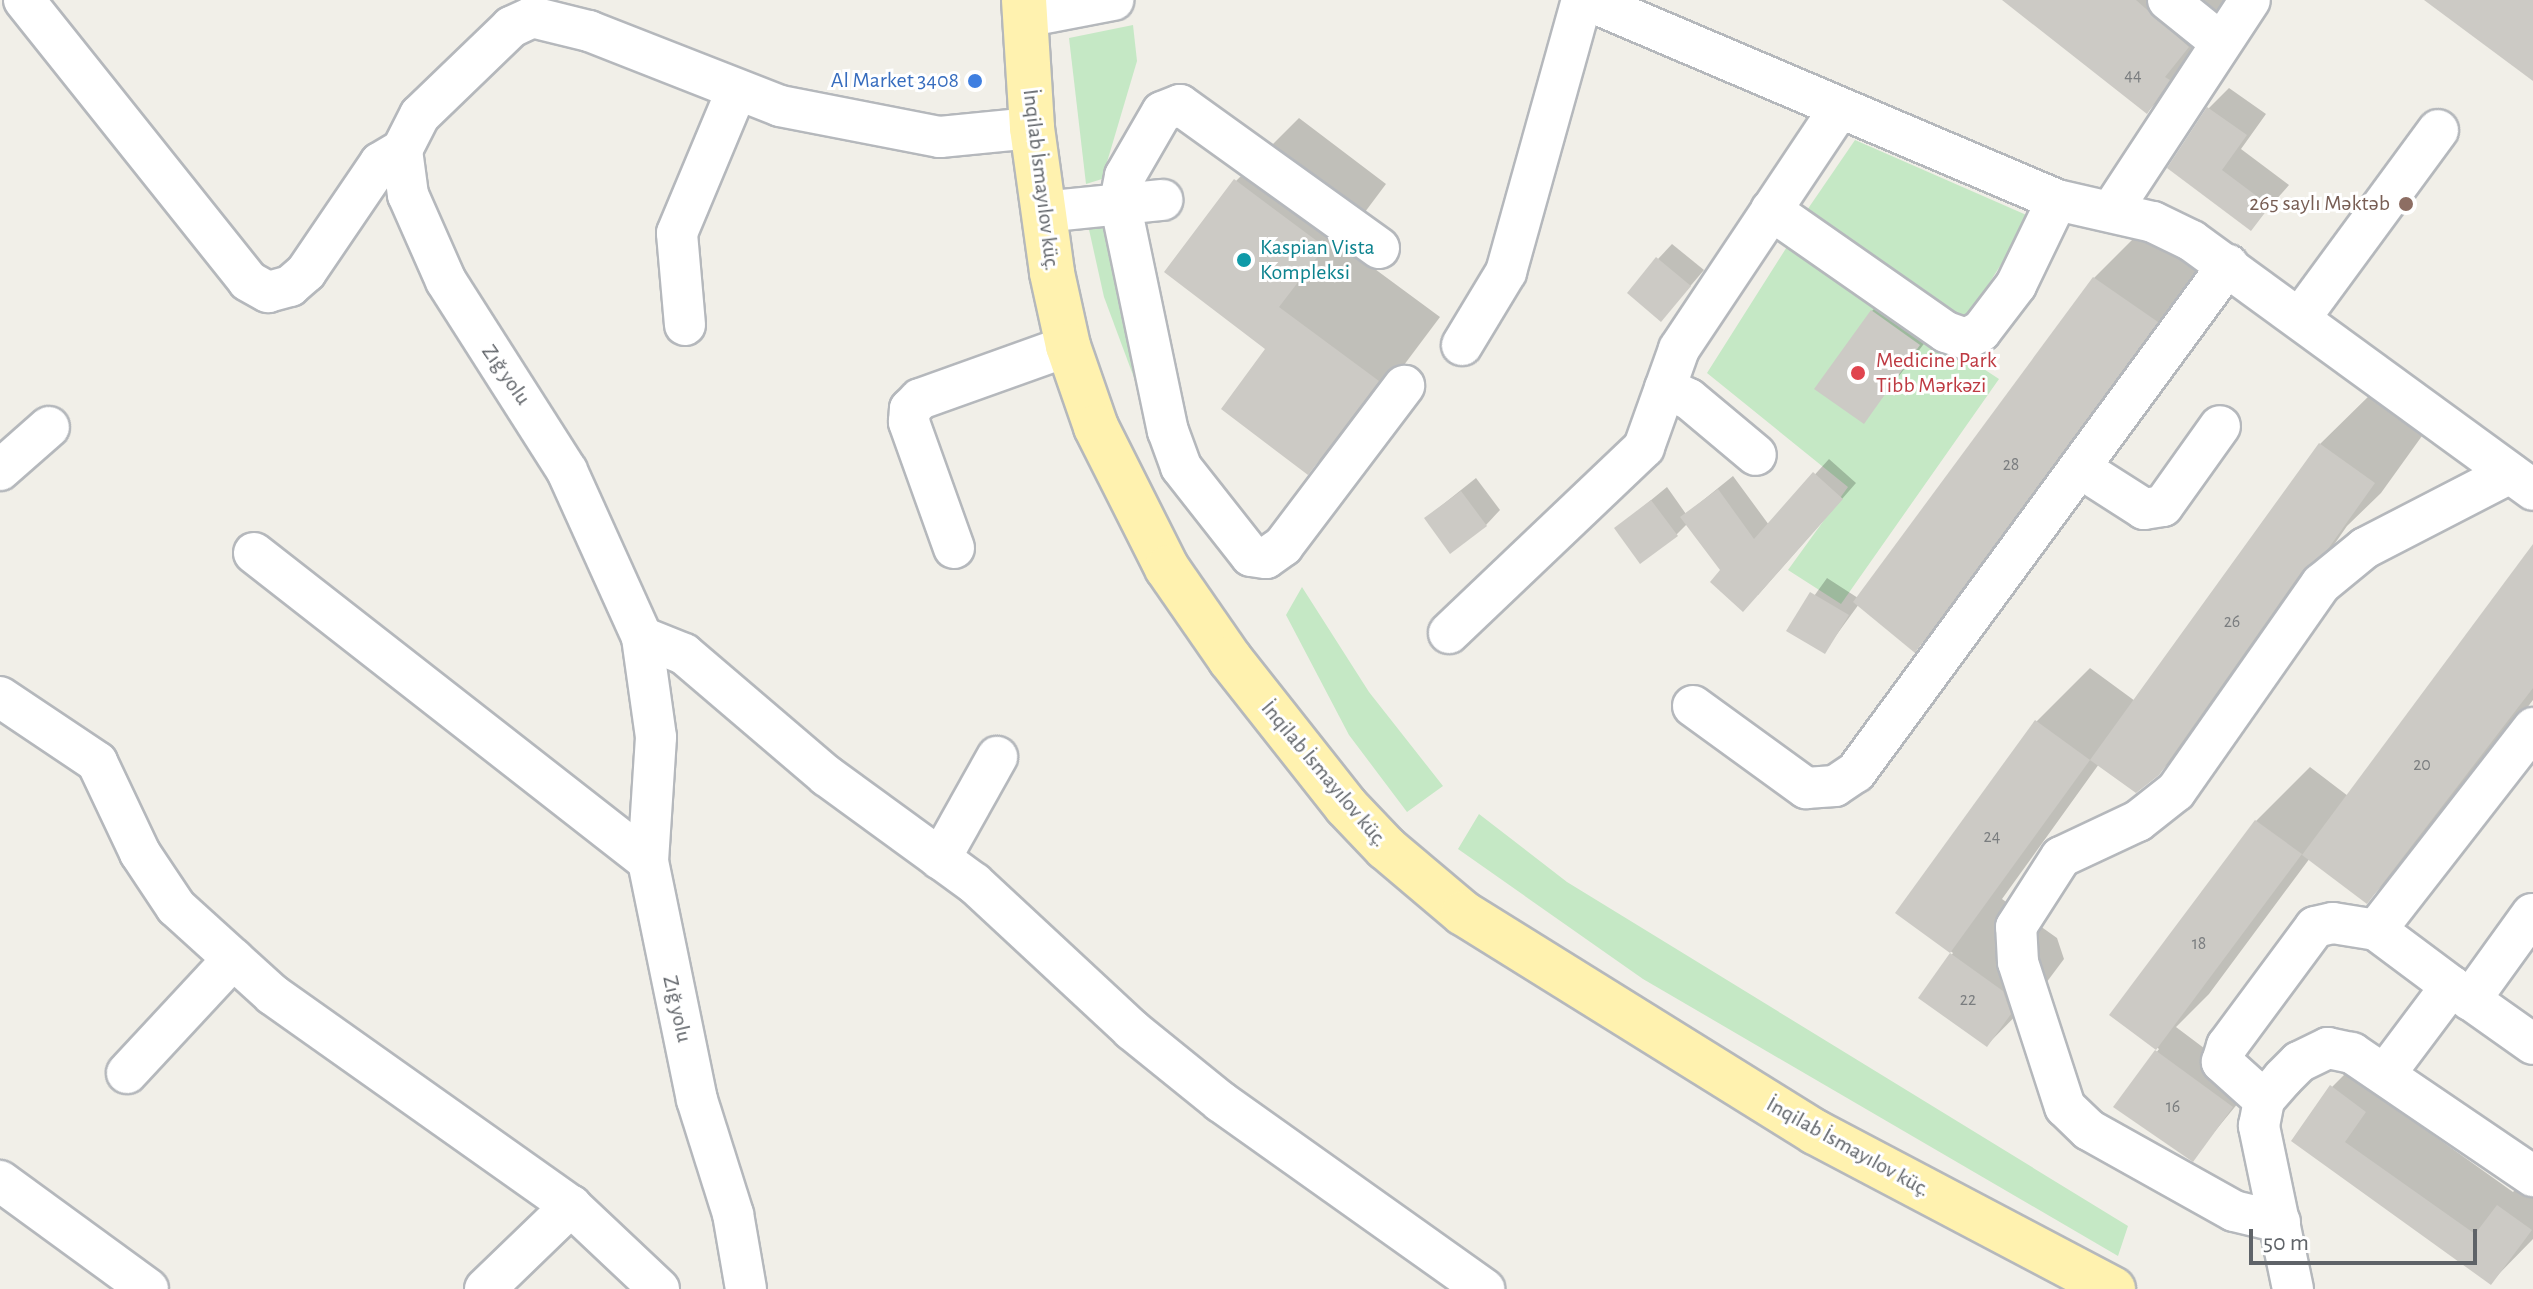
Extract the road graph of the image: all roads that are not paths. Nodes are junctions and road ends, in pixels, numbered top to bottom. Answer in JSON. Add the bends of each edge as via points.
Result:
{"nodes":[{"id":1,"x":24,"y":0,"type":"edge"},
{"id":2,"x":1585,"y":0,"type":"edge"},
{"id":3,"x":2168,"y":0,"type":"edge"},
{"id":4,"x":2250,"y":0,"type":"edge"},
{"id":5,"x":1091,"y":2,"type":"edge"},
{"id":6,"x":528,"y":8,"type":"edge"},
{"id":7,"x":1024,"y":8,"type":"edge"},
{"id":8,"x":1660,"y":15,"type":"edge"},
{"id":9,"x":2219,"y":41,"type":"junction"},
{"id":10,"x":736,"y":92,"type":"junction"},
{"id":11,"x":1839,"y":109,"type":"junction"},
{"id":12,"x":1032,"y":128,"type":"junction"},
{"id":13,"x":2438,"y":130,"type":"dead end"},
{"id":14,"x":402,"y":150,"type":"junction"},
{"id":15,"x":1162,"y":200,"type":"dead end"},
{"id":16,"x":2057,"y":200,"type":"junction"},
{"id":17,"x":1120,"y":202,"type":"junction"},
{"id":18,"x":1771,"y":210,"type":"junction"},
{"id":19,"x":2112,"y":210,"type":"junction"},
{"id":20,"x":1043,"y":212,"type":"junction"},
{"id":21,"x":1379,"y":248,"type":"dead end"},
{"id":22,"x":2228,"y":265,"type":"junction"},
{"id":23,"x":2300,"y":318,"type":"junction"},
{"id":24,"x":685,"y":325,"type":"dead end"},
{"id":25,"x":1462,"y":345,"type":"dead end"},
{"id":26,"x":1068,"y":346,"type":"junction"},
{"id":27,"x":1404,"y":386,"type":"dead end"},
{"id":28,"x":1665,"y":388,"type":"junction"},
{"id":29,"x":2220,"y":426,"type":"dead end"},
{"id":30,"x":49,"y":427,"type":"dead end"},
{"id":31,"x":1756,"y":455,"type":"dead end"},
{"id":32,"x":2080,"y":468,"type":"junction"},
{"id":33,"x":0,"y":470,"type":"edge"},
{"id":34,"x":2522,"y":482,"type":"edge"},
{"id":35,"x":954,"y":548,"type":"dead end"},
{"id":36,"x":254,"y":553,"type":"dead end"},
{"id":37,"x":1449,"y":633,"type":"dead end"},
{"id":38,"x":642,"y":637,"type":"junction"},
{"id":39,"x":0,"y":697,"type":"edge"},
{"id":40,"x":1693,"y":706,"type":"dead end"},
{"id":41,"x":2533,"y":728,"type":"edge"},
{"id":42,"x":997,"y":757,"type":"dead end"},
{"id":43,"x":940,"y":859,"type":"junction"},
{"id":44,"x":648,"y":861,"type":"junction"},
{"id":45,"x":2532,"y":914,"type":"edge"},
{"id":46,"x":2376,"y":930,"type":"junction"},
{"id":47,"x":233,"y":959,"type":"junction"},
{"id":48,"x":2460,"y":993,"type":"junction"},
{"id":49,"x":2533,"y":1044,"type":"edge"},
{"id":50,"x":127,"y":1073,"type":"dead end"},
{"id":51,"x":2385,"y":1074,"type":"junction"},
{"id":52,"x":2264,"y":1100,"type":"junction"},
{"id":53,"x":2533,"y":1176,"type":"edge"},
{"id":54,"x":0,"y":1181,"type":"edge"},
{"id":55,"x":571,"y":1206,"type":"junction"},
{"id":56,"x":2280,"y":1222,"type":"junction"},
{"id":57,"x":148,"y":1289,"type":"edge"},
{"id":58,"x":485,"y":1289,"type":"edge"},
{"id":59,"x":659,"y":1289,"type":"edge"},
{"id":60,"x":746,"y":1289,"type":"edge"},
{"id":61,"x":1484,"y":1289,"type":"edge"},
{"id":62,"x":2113,"y":1289,"type":"edge"},
{"id":63,"x":2293,"y":1289,"type":"edge"}],
"edges":[{"from":1,"to":14,"type":"street","via":[[248,281],[268,292],[290,286],[306,272],[380,163]]},
{"from":2,"to":8,"type":"street"},
{"from":2,"to":25,"type":"street","via":[[1506,272]]},
{"from":3,"to":9,"type":"street"},
{"from":4,"to":9,"type":"street"},
{"from":5,"to":7,"type":"street"},
{"from":6,"to":10,"type":"street"},
{"from":6,"to":14,"type":"street","via":[[420,115]]},
{"from":7,"to":12,"type":"main road","name":"İnqilab İsmayılov küç."},
{"from":8,"to":11,"type":"street"},
{"from":9,"to":19,"type":"street"},
{"from":10,"to":12,"type":"street","via":[[919,134],[971,137]]},
{"from":10,"to":24,"type":"street","via":[[677,233]]},
{"from":11,"to":16,"type":"street"},
{"from":11,"to":18,"type":"street"},
{"from":12,"to":20,"type":"main road","name":"İnqilab İsmayılov küç."},
{"from":13,"to":23,"type":"street"},
{"from":14,"to":38,"type":"street","name":"Zığ yolu","via":[[408,195],[446,281],[567,471]]},
{"from":15,"to":17,"type":"street"},
{"from":16,"to":18,"type":"street","via":[[2016,285],[1981,331],[1966,339],[1946,332]]},
{"from":16,"to":19,"type":"street"},
{"from":17,"to":20,"type":"street"},
{"from":17,"to":21,"type":"street","via":[[1125,176],[1145,137],[1162,112],[1180,105]]},
{"from":17,"to":27,"type":"street","via":[[1172,443],[1181,467],[1251,556],[1266,558],[1283,546]]},
{"from":18,"to":28,"type":"street","via":[[1679,349]]},
{"from":19,"to":22,"type":"street","via":[[2153,222]]},
{"from":20,"to":26,"type":"main road","name":"İnqilab İsmayılov küç."},
{"from":22,"to":23,"type":"street"},
{"from":22,"to":32,"type":"street"},
{"from":23,"to":34,"type":"street"},
{"from":26,"to":35,"type":"street","via":[[920,399],[910,409],[909,422]]},
{"from":26,"to":62,"type":"main road","name":"İnqilab İsmayılov küç.","via":[[1108,454],[1167,568],[1230,659],[1346,806],[1426,885],[1815,1132]]},
{"from":28,"to":31,"type":"street","via":[[1689,399]]},
{"from":28,"to":37,"type":"street","via":[[1644,447]]},
{"from":29,"to":32,"type":"street","via":[[2163,506],[2144,509]]},
{"from":30,"to":33,"type":"street"},
{"from":32,"to":40,"type":"street","via":[[1856,772],[1835,786],[1806,788]]},
{"from":34,"to":56,"type":"street","via":[[2365,548],[2321,584],[2176,791],[2138,821],[2061,857],[2016,927],[2018,962],[2065,1107],[2089,1130],[2234,1211]]},
{"from":36,"to":44,"type":"street"},
{"from":38,"to":43,"type":"street","via":[[684,654],[827,776]]},
{"from":38,"to":44,"type":"street","name":"Zığ yolu","via":[[656,737]]},
{"from":39,"to":47,"type":"street","via":[[97,762],[140,853],[176,907]]},
{"from":41,"to":46,"type":"street"},
{"from":42,"to":43,"type":"street"},
{"from":43,"to":61,"type":"street","via":[[1003,906],[1132,1030],[1221,1102]]},
{"from":44,"to":60,"type":"street","name":"Zığ yolu","via":[[697,1100],[733,1214]]},
{"from":45,"to":48,"type":"street"},
{"from":46,"to":48,"type":"street"},
{"from":46,"to":52,"type":"street","via":[[2333,923],[2315,927],[2227,1046],[2222,1062]]},
{"from":47,"to":50,"type":"street"},
{"from":47,"to":55,"type":"street","via":[[273,995]]},
{"from":48,"to":49,"type":"street"},
{"from":48,"to":51,"type":"street"},
{"from":51,"to":52,"type":"street","via":[[2352,1053],[2328,1048],[2299,1062]]},
{"from":51,"to":53,"type":"street"},
{"from":52,"to":56,"type":"street","via":[[2259,1126]]},
{"from":54,"to":57,"type":"street"},
{"from":55,"to":58,"type":"street"},
{"from":55,"to":59,"type":"street"},
{"from":56,"to":63,"type":"street"}]}
